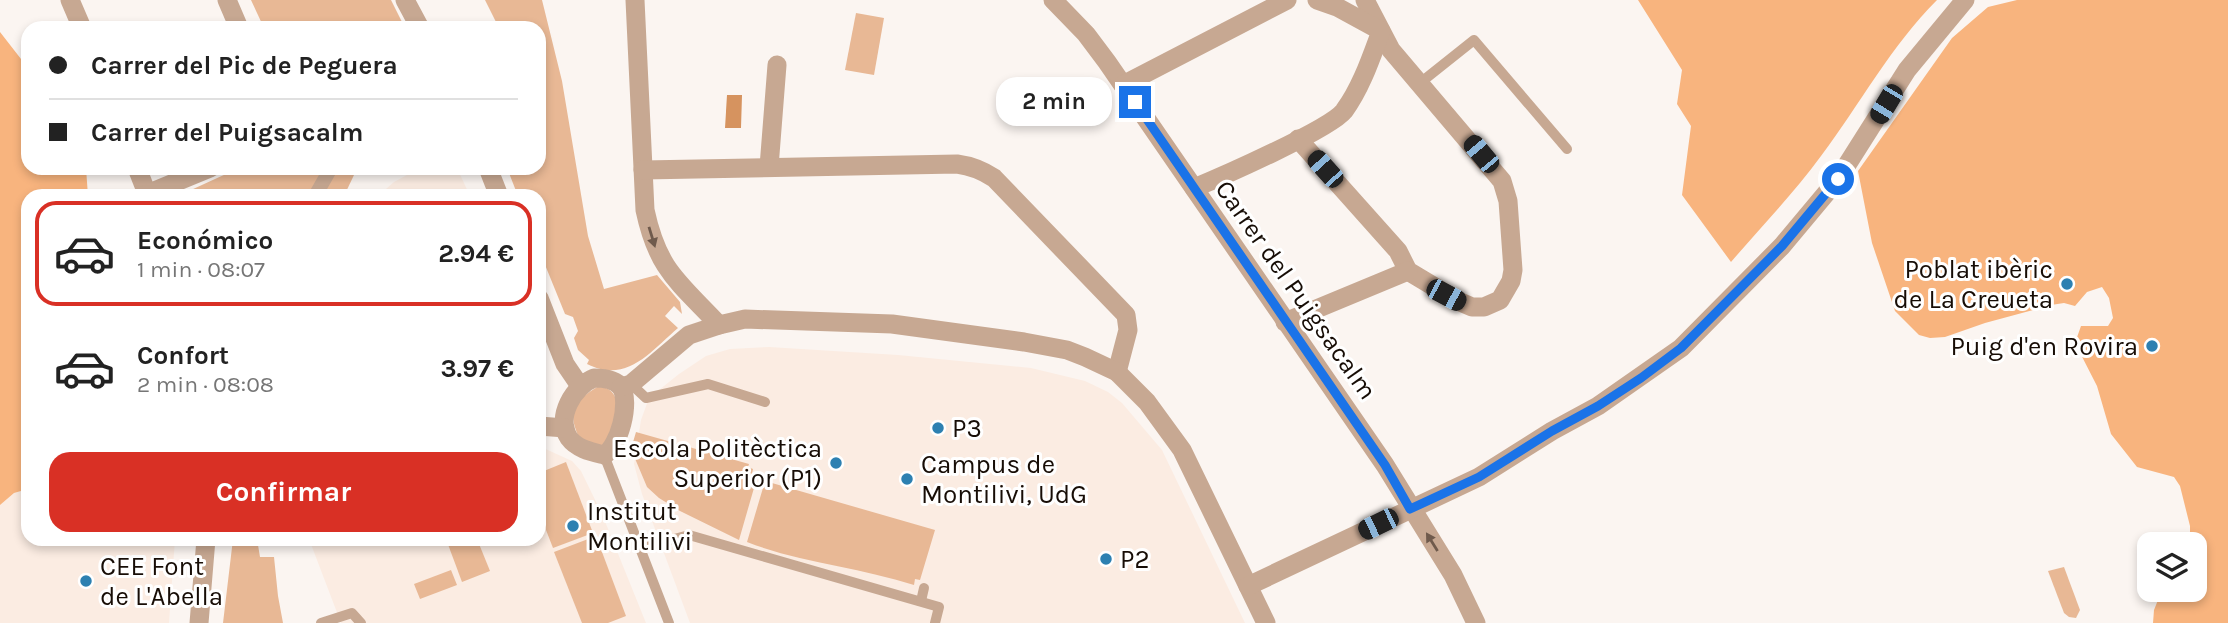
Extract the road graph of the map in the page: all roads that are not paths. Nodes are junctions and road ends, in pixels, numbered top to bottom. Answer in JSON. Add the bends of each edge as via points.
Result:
{"nodes":[{"id":1,"x":69,"y":0,"type":"edge"},
{"id":2,"x":227,"y":0,"type":"edge"},
{"id":3,"x":405,"y":0,"type":"edge"},
{"id":4,"x":635,"y":0,"type":"edge"},
{"id":5,"x":1053,"y":0,"type":"edge"},
{"id":6,"x":1287,"y":0,"type":"edge"},
{"id":7,"x":1317,"y":0,"type":"edge"},
{"id":8,"x":1365,"y":0,"type":"edge"},
{"id":9,"x":1965,"y":0,"type":"edge"},
{"id":10,"x":79,"y":21,"type":"edge"},
{"id":11,"x":237,"y":21,"type":"edge"},
{"id":12,"x":416,"y":21,"type":"edge"},
{"id":13,"x":1381,"y":31,"type":"junction"},
{"id":14,"x":778,"y":65,"type":"dead end"},
{"id":15,"x":1420,"y":83,"type":"junction"},
{"id":16,"x":1123,"y":85,"type":"junction"},
{"id":17,"x":1297,"y":139,"type":"junction"},
{"id":18,"x":1567,"y":149,"type":"dead end"},
{"id":19,"x":769,"y":167,"type":"junction"},
{"id":20,"x":643,"y":170,"type":"junction"},
{"id":21,"x":194,"y":175,"type":"edge"},
{"id":22,"x":1194,"y":188,"type":"junction"},
{"id":23,"x":161,"y":189,"type":"edge"},
{"id":24,"x":1408,"y":271,"type":"junction"},
{"id":25,"x":546,"y":316,"type":"edge"},
{"id":26,"x":1285,"y":322,"type":"junction"},
{"id":27,"x":719,"y":324,"type":"junction"},
{"id":28,"x":1117,"y":372,"type":"junction"},
{"id":29,"x":580,"y":386,"type":"junction"},
{"id":30,"x":626,"y":386,"type":"junction"},
{"id":31,"x":765,"y":401,"type":"dead end"},
{"id":32,"x":546,"y":427,"type":"edge"},
{"id":33,"x":565,"y":428,"type":"junction"},
{"id":34,"x":604,"y":455,"type":"junction"},
{"id":35,"x":1410,"y":509,"type":"junction"},
{"id":36,"x":205,"y":546,"type":"edge"},
{"id":37,"x":641,"y":548,"type":"junction"},
{"id":38,"x":1248,"y":586,"type":"junction"},
{"id":39,"x":924,"y":587,"type":"dead end"},
{"id":40,"x":921,"y":601,"type":"junction"},
{"id":41,"x":199,"y":623,"type":"edge"},
{"id":42,"x":321,"y":623,"type":"edge"},
{"id":43,"x":361,"y":623,"type":"edge"},
{"id":44,"x":669,"y":623,"type":"edge"},
{"id":45,"x":934,"y":623,"type":"edge"},
{"id":46,"x":1266,"y":623,"type":"edge"},
{"id":47,"x":1476,"y":623,"type":"edge"}],
"edges":[{"from":1,"to":10,"type":"street"},
{"from":2,"to":11,"type":"street"},
{"from":3,"to":12,"type":"street"},
{"from":4,"to":20,"type":"street"},
{"from":5,"to":16,"type":"street","name":"Carrer del Puigsacalm","via":[[1086,34]]},
{"from":6,"to":16,"type":"street"},
{"from":7,"to":13,"type":"street"},
{"from":8,"to":13,"type":"street"},
{"from":9,"to":35,"type":"street","via":[[1907,70],[1838,179],[1774,254],[1681,348],[1609,399],[1479,477]]},
{"from":13,"to":15,"type":"street"},
{"from":13,"to":17,"type":"street","via":[[1343,112]]},
{"from":14,"to":19,"type":"street"},
{"from":15,"to":18,"type":"lane","via":[[1474,40]]},
{"from":15,"to":24,"type":"street","via":[[1502,181],[1513,270],[1500,300],[1483,307],[1458,301]]},
{"from":16,"to":22,"type":"street","name":"Carrer del Puigsacalm"},
{"from":17,"to":22,"type":"street"},
{"from":17,"to":24,"type":"street","via":[[1398,251]]},
{"from":19,"to":20,"type":"street"},
{"from":19,"to":28,"type":"street","via":[[957,164],[982,170],[1126,315],[1128,330]]},
{"from":20,"to":27,"type":"street","one_way":true,"via":[[645,210],[659,257],[675,281]]},
{"from":21,"to":23,"type":"street"},
{"from":22,"to":26,"type":"street","name":"Carrer del Puigsacalm"},
{"from":24,"to":26,"type":"street"},
{"from":25,"to":29,"type":"street","via":[[565,364]]},
{"from":26,"to":35,"type":"street","name":"Carrer del Puigsacalm","via":[[1385,465]]},
{"from":27,"to":28,"type":"street","via":[[745,319],[892,324],[1067,350]]},
{"from":27,"to":30,"type":"street","via":[[690,335]]},
{"from":28,"to":38,"type":"street","via":[[1147,402],[1182,450]]},
{"from":29,"to":30,"type":"street","via":[[594,378]]},
{"from":29,"to":33,"type":"street","via":[[569,402]]},
{"from":30,"to":31,"type":"lane","via":[[646,398],[708,384]]},
{"from":30,"to":34,"type":"street","via":[[621,424],[613,447]]},
{"from":32,"to":33,"type":"street"},
{"from":33,"to":34,"type":"street","via":[[576,445]]},
{"from":34,"to":37,"type":"lane"},
{"from":35,"to":38,"type":"street"},
{"from":47,"to":35,"type":"street","name":"Carrer del Puigsacalm","one_way":true,"via":[[1453,575]]},
{"from":36,"to":41,"type":"street"},
{"from":37,"to":40,"type":"lane","via":[[689,535]]},
{"from":37,"to":44,"type":"lane"},
{"from":38,"to":46,"type":"street"},
{"from":39,"to":40,"type":"lane"},
{"from":40,"to":45,"type":"lane","via":[[939,607]]},
{"from":42,"to":43,"type":"lane","via":[[352,613]]}]}
